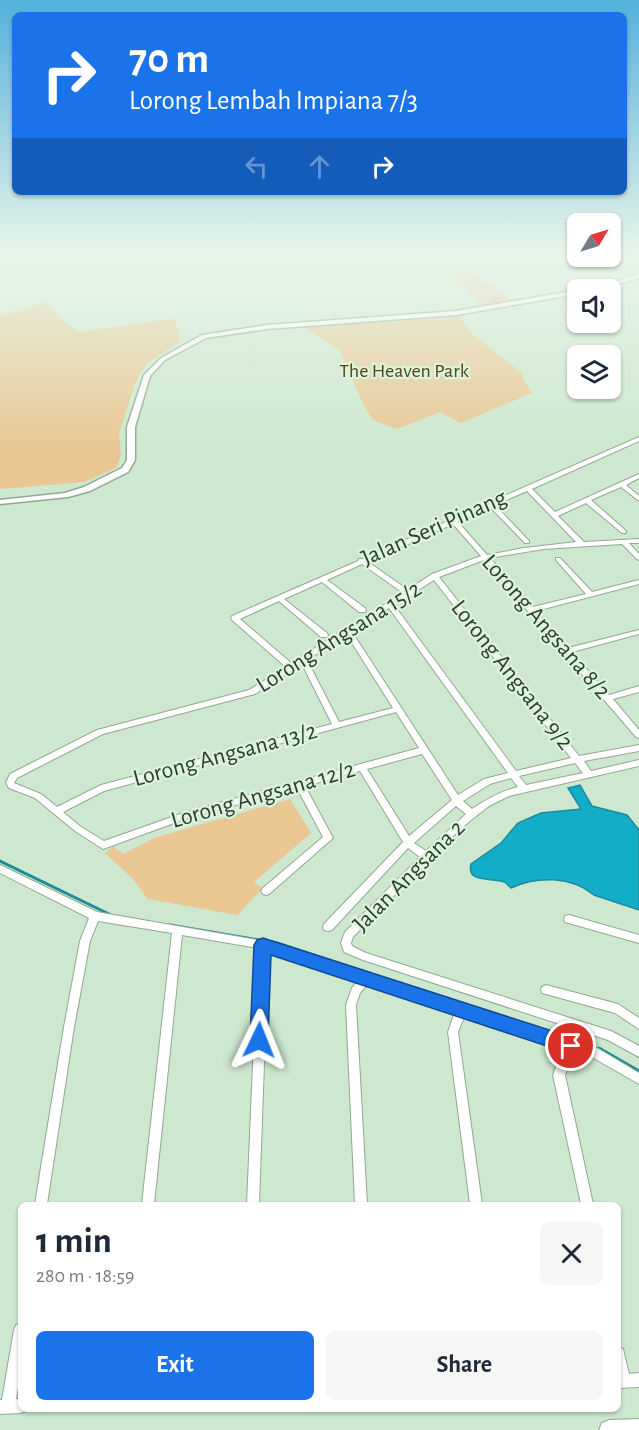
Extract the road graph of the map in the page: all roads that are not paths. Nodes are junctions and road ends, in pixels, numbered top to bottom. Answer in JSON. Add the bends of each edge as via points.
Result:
{"nodes":[{"id":1,"x":366,"y":320,"type":"edge"},
{"id":2,"x":639,"y":441,"type":"edge"},
{"id":3,"x":639,"y":476,"type":"edge"},
{"id":4,"x":621,"y":484,"type":"junction"},
{"id":5,"x":529,"y":489,"type":"junction"},
{"id":6,"x":639,"y":499,"type":"edge"},
{"id":7,"x":587,"y":500,"type":"junction"},
{"id":8,"x":0,"y":502,"type":"edge"},
{"id":9,"x":493,"y":507,"type":"junction"},
{"id":10,"x":554,"y":515,"type":"junction"},
{"id":11,"x":455,"y":522,"type":"junction"},
{"id":12,"x":624,"y":532,"type":"dead end"},
{"id":13,"x":639,"y":540,"type":"edge"},
{"id":14,"x":527,"y":542,"type":"dead end"},
{"id":15,"x":622,"y":542,"type":"junction"},
{"id":16,"x":583,"y":545,"type":"junction"},
{"id":17,"x":485,"y":557,"type":"junction"},
{"id":18,"x":639,"y":558,"type":"edge"},
{"id":19,"x":558,"y":559,"type":"dead end"},
{"id":20,"x":364,"y":562,"type":"junction"},
{"id":21,"x":435,"y":576,"type":"junction"},
{"id":22,"x":326,"y":582,"type":"junction"},
{"id":23,"x":639,"y":582,"type":"edge"},
{"id":24,"x":408,"y":594,"type":"junction"},
{"id":25,"x":591,"y":595,"type":"junction"},
{"id":26,"x":283,"y":601,"type":"junction"},
{"id":27,"x":391,"y":606,"type":"junction"},
{"id":28,"x":362,"y":610,"type":"dead end"},
{"id":29,"x":531,"y":610,"type":"junction"},
{"id":30,"x":239,"y":620,"type":"junction"},
{"id":31,"x":639,"y":632,"type":"edge"},
{"id":32,"x":349,"y":633,"type":"junction"},
{"id":33,"x":324,"y":636,"type":"dead end"},
{"id":34,"x":567,"y":651,"type":"junction"},
{"id":35,"x":304,"y":661,"type":"junction"},
{"id":36,"x":292,"y":669,"type":"junction"},
{"id":37,"x":639,"y":688,"type":"edge"},
{"id":38,"x":607,"y":698,"type":"junction"},
{"id":39,"x":398,"y":709,"type":"junction"},
{"id":40,"x":337,"y":725,"type":"junction"},
{"id":41,"x":639,"y":735,"type":"edge"},
{"id":42,"x":639,"y":748,"type":"edge"},
{"id":43,"x":424,"y":750,"type":"junction"},
{"id":44,"x":578,"y":759,"type":"junction"},
{"id":45,"x":639,"y":763,"type":"edge"},
{"id":46,"x":362,"y":767,"type":"junction"},
{"id":47,"x":514,"y":774,"type":"junction"},
{"id":48,"x":589,"y":774,"type":"junction"},
{"id":49,"x":300,"y":785,"type":"junction"},
{"id":50,"x":524,"y":789,"type":"junction"},
{"id":51,"x":457,"y":801,"type":"junction"},
{"id":52,"x":57,"y":811,"type":"junction"},
{"id":53,"x":471,"y":813,"type":"junction"},
{"id":54,"x":409,"y":844,"type":"junction"},
{"id":55,"x":426,"y":856,"type":"junction"},
{"id":56,"x":0,"y":868,"type":"edge"},
{"id":57,"x":266,"y":891,"type":"dead end"},
{"id":58,"x":95,"y":916,"type":"junction"},
{"id":59,"x":569,"y":919,"type":"dead end"},
{"id":60,"x":328,"y":927,"type":"dead end"},
{"id":61,"x":177,"y":932,"type":"junction"},
{"id":62,"x":639,"y":939,"type":"edge"},
{"id":63,"x":263,"y":945,"type":"junction"},
{"id":64,"x":366,"y":979,"type":"junction"},
{"id":65,"x":546,"y":990,"type":"dead end"},
{"id":66,"x":461,"y":1011,"type":"junction"},
{"id":67,"x":639,"y":1024,"type":"edge"},
{"id":68,"x":578,"y":1025,"type":"junction"},
{"id":69,"x":571,"y":1046,"type":"junction"},
{"id":70,"x":639,"y":1052,"type":"edge"},
{"id":71,"x":639,"y":1079,"type":"edge"},
{"id":72,"x":41,"y":1202,"type":"edge"},
{"id":73,"x":148,"y":1202,"type":"edge"},
{"id":74,"x":253,"y":1202,"type":"edge"},
{"id":75,"x":361,"y":1202,"type":"edge"},
{"id":76,"x":476,"y":1202,"type":"edge"},
{"id":77,"x":586,"y":1202,"type":"edge"},
{"id":78,"x":18,"y":1351,"type":"edge"},
{"id":79,"x":639,"y":1380,"type":"edge"},
{"id":80,"x":621,"y":1381,"type":"edge"},
{"id":81,"x":10,"y":1406,"type":"edge"},
{"id":82,"x":639,"y":1429,"type":"edge"},
{"id":83,"x":609,"y":1430,"type":"edge"}],
"edges":[{"from":1,"to":8,"type":"main road","via":[[204,336],[163,359],[147,375],[130,427],[131,460],[125,470],[65,495]]},
{"from":2,"to":5,"type":"street","name":"Jalan Seri Pinang"},
{"from":3,"to":4,"type":"street"},
{"from":4,"to":6,"type":"street"},
{"from":4,"to":7,"type":"street"},
{"from":5,"to":9,"type":"street","name":"Jalan Seri Pinang"},
{"from":5,"to":10,"type":"street"},
{"from":5,"to":11,"type":"street","name":"Jalan Seri Pinang"},
{"from":7,"to":10,"type":"street"},
{"from":7,"to":12,"type":"street"},
{"from":9,"to":11,"type":"street","name":"Jalan Seri Pinang"},
{"from":9,"to":14,"type":"street"},
{"from":10,"to":16,"type":"street"},
{"from":11,"to":17,"type":"street","name":"Lorong Angsana 8/2"},
{"from":11,"to":20,"type":"street","name":"Jalan Seri Pinang"},
{"from":13,"to":15,"type":"street","name":"Lorong Angsana 15/2"},
{"from":15,"to":16,"type":"street","name":"Lorong Angsana 15/2"},
{"from":15,"to":18,"type":"street"},
{"from":16,"to":17,"type":"street","name":"Lorong Angsana 15/2"},
{"from":17,"to":21,"type":"street","name":"Lorong Angsana 15/2"},
{"from":17,"to":29,"type":"street","name":"Lorong Angsana 8/2"},
{"from":19,"to":25,"type":"street"},
{"from":20,"to":22,"type":"street","name":"Jalan Seri Pinang"},
{"from":20,"to":24,"type":"street"},
{"from":20,"to":30,"type":"street","name":"Jalan Seri Pinang","via":[[235,618]]},
{"from":21,"to":24,"type":"street","name":"Lorong Angsana 15/2"},
{"from":21,"to":44,"type":"street","name":"Lorong Angsana 9/2"},
{"from":22,"to":26,"type":"street","name":"Jalan Seri Pinang"},
{"from":22,"to":28,"type":"street"},
{"from":23,"to":25,"type":"street"},
{"from":24,"to":27,"type":"street","name":"Lorong Angsana 15/2"},
{"from":25,"to":29,"type":"street"},
{"from":26,"to":30,"type":"street","name":"Jalan Seri Pinang"},
{"from":26,"to":33,"type":"street"},
{"from":27,"to":32,"type":"street","name":"Lorong Angsana 15/2"},
{"from":27,"to":47,"type":"street"},
{"from":29,"to":34,"type":"street","name":"Lorong Angsana 8/2"},
{"from":30,"to":36,"type":"street"},
{"from":31,"to":34,"type":"street"},
{"from":32,"to":35,"type":"street","name":"Lorong Angsana 15/2"},
{"from":32,"to":39,"type":"street"},
{"from":34,"to":38,"type":"street","name":"Lorong Angsana 8/2"},
{"from":35,"to":36,"type":"street","name":"Lorong Angsana 15/2"},
{"from":35,"to":40,"type":"street"},
{"from":36,"to":52,"type":"street","name":"Lorong Angsana 15/2","via":[[252,692],[100,732],[10,778],[12,786],[38,796]]},
{"from":37,"to":38,"type":"street"},
{"from":38,"to":41,"type":"street","name":"Lorong Angsana 8/2"},
{"from":39,"to":40,"type":"street","name":"Lorong Angsana 13/2"},
{"from":39,"to":43,"type":"street"},
{"from":40,"to":52,"type":"street","name":"Lorong Angsana 13/2","via":[[101,788]]},
{"from":42,"to":44,"type":"street"},
{"from":43,"to":46,"type":"street","name":"Lorong Angsana 12/2"},
{"from":43,"to":51,"type":"street"},
{"from":44,"to":47,"type":"street"},
{"from":44,"to":48,"type":"street","name":"Lorong Angsana 9/2"},
{"from":45,"to":48,"type":"street","name":"Jalan Angsana 2"},
{"from":46,"to":49,"type":"street","name":"Lorong Angsana 12/2"},
{"from":46,"to":54,"type":"street"},
{"from":47,"to":50,"type":"street"},
{"from":47,"to":51,"type":"street","via":[[487,781]]},
{"from":48,"to":50,"type":"street","name":"Jalan Angsana 2"},
{"from":49,"to":52,"type":"street","name":"Lorong Angsana 12/2","via":[[186,814],[103,845]]},
{"from":49,"to":57,"type":"street","via":[[328,838]]},
{"from":50,"to":53,"type":"street","name":"Jalan Angsana 2","via":[[495,798]]},
{"from":51,"to":53,"type":"street"},
{"from":51,"to":54,"type":"street"},
{"from":53,"to":55,"type":"street","name":"Jalan Angsana 2"},
{"from":54,"to":55,"type":"street"},
{"from":54,"to":60,"type":"street"},
{"from":55,"to":68,"type":"street","name":"Jalan Angsana 2","via":[[349,935],[348,949]]},
{"from":56,"to":58,"type":"street"},
{"from":58,"to":61,"type":"street"},
{"from":58,"to":72,"type":"street","via":[[85,941]]},
{"from":59,"to":62,"type":"street"},
{"from":61,"to":63,"type":"street"},
{"from":61,"to":73,"type":"street"},
{"from":63,"to":64,"type":"street"},
{"from":63,"to":74,"type":"street"},
{"from":64,"to":66,"type":"street"},
{"from":64,"to":75,"type":"street","via":[[351,1005]]},
{"from":65,"to":67,"type":"street","via":[[618,1009]]},
{"from":66,"to":69,"type":"street"},
{"from":66,"to":76,"type":"street","via":[[453,1032]]},
{"from":68,"to":69,"type":"street"},
{"from":68,"to":70,"type":"street","name":"Jalan Angsana 2","via":[[611,1036]]},
{"from":69,"to":71,"type":"street","via":[[602,1056]]},
{"from":69,"to":77,"type":"street","via":[[559,1075]]},
{"from":78,"to":81,"type":"street"},
{"from":79,"to":80,"type":"street"},
{"from":82,"to":83,"type":"main road"}]}
